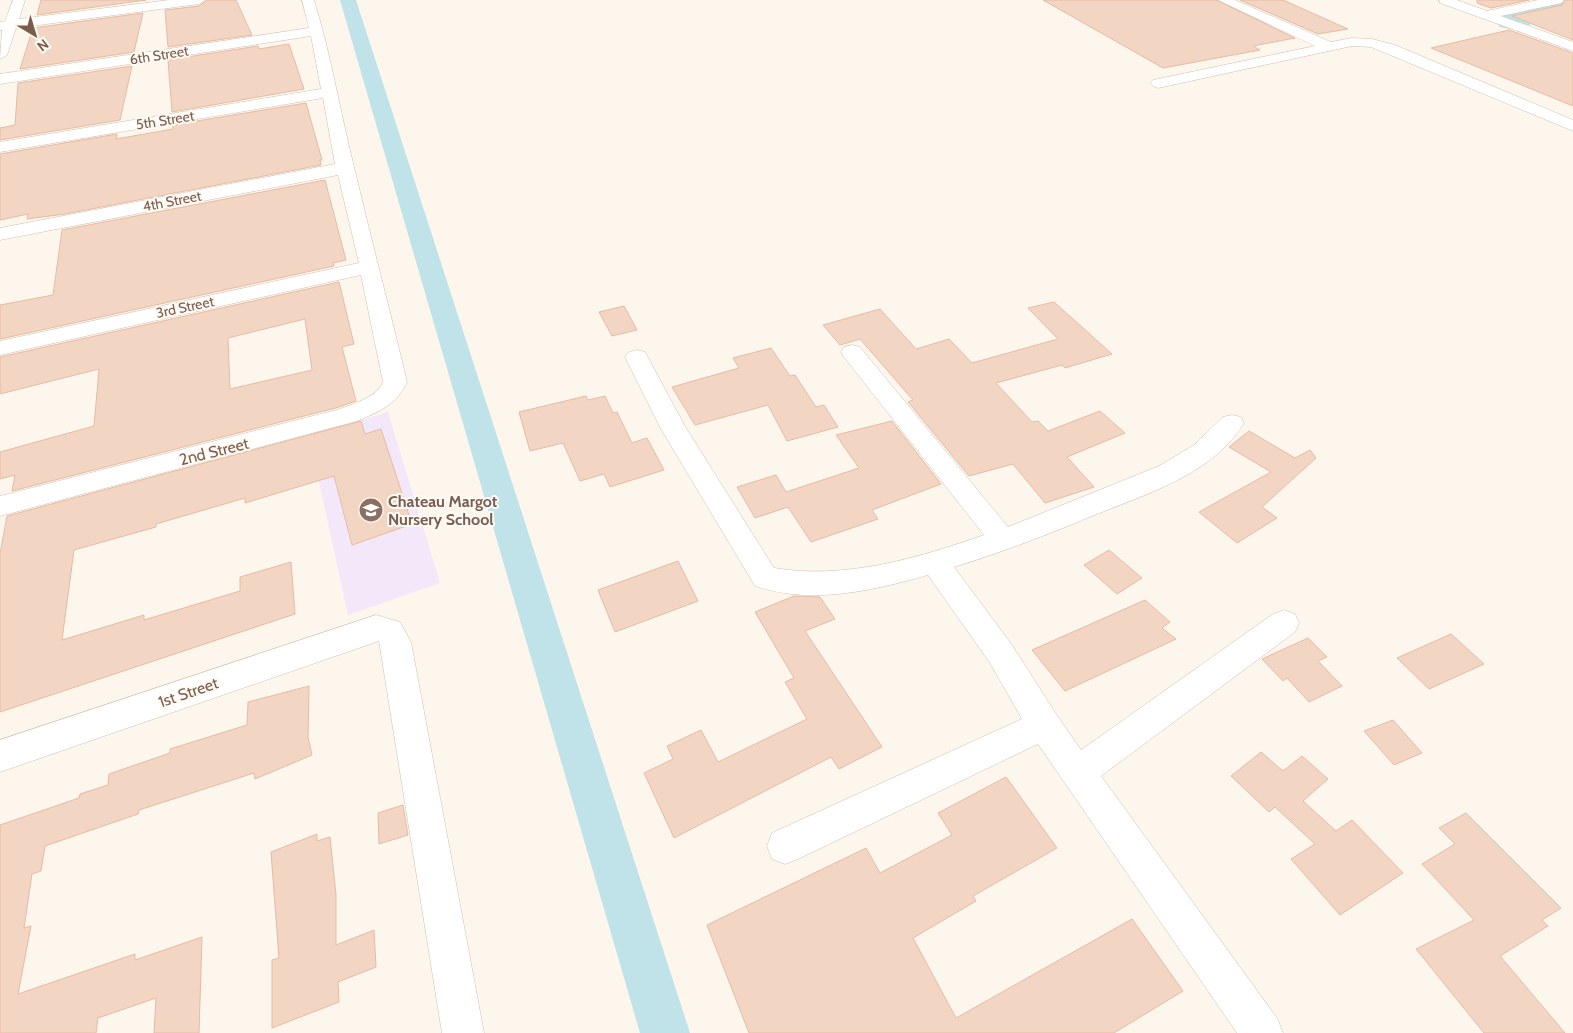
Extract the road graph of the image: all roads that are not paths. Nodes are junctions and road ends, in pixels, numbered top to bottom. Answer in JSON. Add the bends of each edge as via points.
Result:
{"nodes":[{"id":1,"x":19,"y":0,"type":"edge"},
{"id":2,"x":199,"y":0,"type":"edge"},
{"id":3,"x":308,"y":0,"type":"edge"},
{"id":4,"x":1224,"y":0,"type":"edge"},
{"id":5,"x":1445,"y":0,"type":"edge"},
{"id":6,"x":1556,"y":0,"type":"edge"},
{"id":7,"x":1486,"y":15,"type":"junction"},
{"id":8,"x":5,"y":26,"type":"edge"},
{"id":9,"x":318,"y":31,"type":"junction"},
{"id":10,"x":1330,"y":47,"type":"junction"},
{"id":11,"x":1573,"y":47,"type":"edge"},
{"id":12,"x":0,"y":55,"type":"edge"},
{"id":13,"x":0,"y":79,"type":"edge"},
{"id":14,"x":1158,"y":83,"type":"dead end"},
{"id":15,"x":329,"y":92,"type":"junction"},
{"id":16,"x":1573,"y":126,"type":"edge"},
{"id":17,"x":0,"y":147,"type":"edge"},
{"id":18,"x":345,"y":168,"type":"junction"},
{"id":19,"x":0,"y":234,"type":"edge"},
{"id":20,"x":370,"y":267,"type":"junction"},
{"id":21,"x":0,"y":348,"type":"edge"},
{"id":22,"x":852,"y":352,"type":"dead end"},
{"id":23,"x":637,"y":357,"type":"dead end"},
{"id":24,"x":1232,"y":423,"type":"dead end"},
{"id":25,"x":0,"y":506,"type":"edge"},
{"id":26,"x":1004,"y":541,"type":"junction"},
{"id":27,"x":935,"y":563,"type":"junction"},
{"id":28,"x":1284,"y":623,"type":"dead end"},
{"id":29,"x":1044,"y":725,"type":"junction"},
{"id":30,"x":0,"y":756,"type":"edge"},
{"id":31,"x":1078,"y":773,"type":"junction"},
{"id":32,"x":785,"y":846,"type":"dead end"},
{"id":33,"x":463,"y":1033,"type":"edge"},
{"id":34,"x":1262,"y":1033,"type":"edge"}],
"edges":[{"from":1,"to":8,"type":"street"},
{"from":2,"to":8,"type":"street"},
{"from":3,"to":9,"type":"street"},
{"from":4,"to":10,"type":"street"},
{"from":5,"to":7,"type":"street"},
{"from":6,"to":7,"type":"street"},
{"from":7,"to":11,"type":"street"},
{"from":8,"to":12,"type":"street"},
{"from":9,"to":13,"type":"street","name":"6th Street"},
{"from":9,"to":15,"type":"street"},
{"from":10,"to":14,"type":"street"},
{"from":10,"to":16,"type":"street","via":[[1352,42],[1390,48]]},
{"from":15,"to":17,"type":"street","name":"5th Street"},
{"from":15,"to":18,"type":"street"},
{"from":18,"to":19,"type":"street","name":"4th Street"},
{"from":18,"to":20,"type":"street"},
{"from":20,"to":21,"type":"street","name":"3rd Street"},
{"from":20,"to":25,"type":"street","name":"2nd Street","via":[[395,382],[393,390],[384,398],[348,415]]},
{"from":22,"to":26,"type":"street"},
{"from":23,"to":27,"type":"street","via":[[674,429],[765,578],[795,584],[843,582]]},
{"from":24,"to":26,"type":"street","via":[[1223,435],[1174,471]]},
{"from":26,"to":27,"type":"street"},
{"from":27,"to":29,"type":"street","via":[[1001,654]]},
{"from":28,"to":31,"type":"street"},
{"from":29,"to":31,"type":"street"},
{"from":29,"to":32,"type":"street"},
{"from":30,"to":33,"type":"street","name":"1st Street","via":[[376,628],[389,631],[395,642]]},
{"from":31,"to":34,"type":"street"}]}
